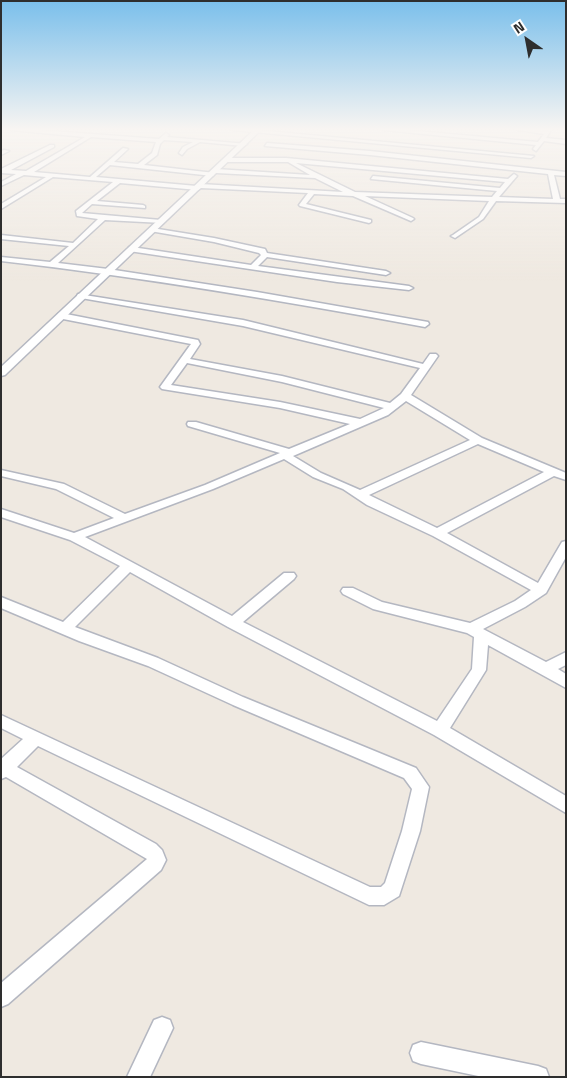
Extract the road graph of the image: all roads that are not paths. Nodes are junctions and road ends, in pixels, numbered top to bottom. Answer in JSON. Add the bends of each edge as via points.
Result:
{"nodes":[{"id":1,"x":44,"y":180,"type":"edge"},
{"id":2,"x":109,"y":180,"type":"edge"},
{"id":3,"x":206,"y":180,"type":"edge"},
{"id":4,"x":298,"y":180,"type":"edge"},
{"id":5,"x":326,"y":180,"type":"edge"},
{"id":6,"x":398,"y":180,"type":"edge"},
{"id":7,"x":503,"y":180,"type":"edge"},
{"id":8,"x":553,"y":180,"type":"edge"},
{"id":9,"x":119,"y":181,"type":"junction"},
{"id":10,"x":510,"y":181,"type":"joint"},
{"id":11,"x":199,"y":187,"type":"junction"},
{"id":12,"x":502,"y":190,"type":"junction"},
{"id":13,"x":302,"y":191,"type":"junction"},
{"id":14,"x":312,"y":192,"type":"junction"},
{"id":15,"x":356,"y":194,"type":"junction"},
{"id":16,"x":494,"y":199,"type":"junction"},
{"id":17,"x":557,"y":201,"type":"junction"},
{"id":18,"x":566,"y":201,"type":"edge"},
{"id":19,"x":90,"y":202,"type":"junction"},
{"id":20,"x":1,"y":207,"type":"edge"},
{"id":21,"x":143,"y":208,"type":"dead end"},
{"id":22,"x":103,"y":218,"type":"junction"},
{"id":23,"x":411,"y":219,"type":"dead end"},
{"id":24,"x":369,"y":221,"type":"dead end"},
{"id":25,"x":161,"y":222,"type":"junction"},
{"id":26,"x":152,"y":230,"type":"junction"},
{"id":27,"x":455,"y":236,"type":"dead end"},
{"id":28,"x":1,"y":238,"type":"edge"},
{"id":29,"x":75,"y":246,"type":"junction"},
{"id":30,"x":132,"y":249,"type":"junction"},
{"id":31,"x":265,"y":255,"type":"junction"},
{"id":32,"x":1,"y":260,"type":"edge"},
{"id":33,"x":51,"y":265,"type":"junction"},
{"id":34,"x":253,"y":267,"type":"junction"},
{"id":35,"x":108,"y":271,"type":"junction"},
{"id":36,"x":386,"y":273,"type":"dead end"},
{"id":37,"x":409,"y":288,"type":"dead end"},
{"id":38,"x":81,"y":296,"type":"junction"},
{"id":39,"x":61,"y":316,"type":"junction"},
{"id":40,"x":425,"y":324,"type":"dead end"},
{"id":41,"x":433,"y":356,"type":"dead end"},
{"id":42,"x":183,"y":360,"type":"junction"},
{"id":43,"x":425,"y":367,"type":"junction"},
{"id":44,"x":1,"y":373,"type":"edge"},
{"id":45,"x":405,"y":396,"type":"junction"},
{"id":46,"x":392,"y":407,"type":"junction"},
{"id":47,"x":350,"y":408,"type":"junction"},
{"id":48,"x":362,"y":423,"type":"junction"},
{"id":49,"x":192,"y":424,"type":"dead end"},
{"id":50,"x":478,"y":440,"type":"junction"},
{"id":51,"x":288,"y":454,"type":"junction"},
{"id":52,"x":553,"y":472,"type":"junction"},
{"id":53,"x":1,"y":473,"type":"edge"},
{"id":54,"x":566,"y":478,"type":"edge"},
{"id":55,"x":360,"y":495,"type":"junction"},
{"id":56,"x":1,"y":513,"type":"edge"},
{"id":57,"x":124,"y":518,"type":"junction"},
{"id":58,"x":437,"y":534,"type":"junction"},
{"id":59,"x":74,"y":537,"type":"junction"},
{"id":60,"x":566,"y":545,"type":"edge"},
{"id":61,"x":128,"y":566,"type":"junction"},
{"id":62,"x":289,"y":576,"type":"dead end"},
{"id":63,"x":541,"y":590,"type":"junction"},
{"id":64,"x":348,"y":591,"type":"dead end"},
{"id":65,"x":1,"y":602,"type":"edge"},
{"id":66,"x":232,"y":623,"type":"junction"},
{"id":67,"x":65,"y":629,"type":"junction"},
{"id":68,"x":476,"y":632,"type":"junction"},
{"id":69,"x":566,"y":658,"type":"edge"},
{"id":70,"x":546,"y":668,"type":"junction"},
{"id":71,"x":566,"y":682,"type":"edge"},
{"id":72,"x":1,"y":721,"type":"edge"},
{"id":73,"x":440,"y":730,"type":"junction"},
{"id":74,"x":35,"y":738,"type":"junction"},
{"id":75,"x":3,"y":769,"type":"edge"},
{"id":76,"x":566,"y":805,"type":"edge"},
{"id":77,"x":1,"y":997,"type":"edge"},
{"id":78,"x":162,"y":1028,"type":"dead end"},
{"id":79,"x":421,"y":1053,"type":"dead end"},
{"id":80,"x":138,"y":1077,"type":"edge"},
{"id":81,"x":538,"y":1077,"type":"edge"}],
"edges":[{"from":1,"to":20,"type":"street"},
{"from":2,"to":9,"type":"street"},
{"from":3,"to":11,"type":"street"},
{"from":4,"to":13,"type":"street"},
{"from":5,"to":15,"type":"street"},
{"from":6,"to":12,"type":"street"},
{"from":7,"to":10,"type":"street"},
{"from":8,"to":17,"type":"street"},
{"from":9,"to":11,"type":"street"},
{"from":9,"to":19,"type":"street"},
{"from":10,"to":12,"type":"street"},
{"from":11,"to":13,"type":"street"},
{"from":11,"to":25,"type":"street"},
{"from":12,"to":16,"type":"street"},
{"from":13,"to":14,"type":"street"},
{"from":14,"to":15,"type":"street"},
{"from":14,"to":24,"type":"street","via":[[302,206]]},
{"from":15,"to":16,"type":"street"},
{"from":15,"to":23,"type":"street"},
{"from":16,"to":17,"type":"street"},
{"from":16,"to":27,"type":"street","via":[[481,218]]},
{"from":17,"to":18,"type":"street"},
{"from":19,"to":21,"type":"street"},
{"from":19,"to":22,"type":"street","via":[[79,211],[79,215]]},
{"from":22,"to":25,"type":"street"},
{"from":22,"to":29,"type":"street"},
{"from":25,"to":26,"type":"street"},
{"from":26,"to":30,"type":"street"},
{"from":26,"to":31,"type":"street","via":[[258,249]]},
{"from":28,"to":29,"type":"street"},
{"from":29,"to":33,"type":"street"},
{"from":30,"to":34,"type":"street"},
{"from":30,"to":35,"type":"street"},
{"from":31,"to":34,"type":"street"},
{"from":31,"to":36,"type":"street"},
{"from":32,"to":33,"type":"street"},
{"from":33,"to":35,"type":"street"},
{"from":34,"to":37,"type":"street"},
{"from":35,"to":38,"type":"street"},
{"from":35,"to":40,"type":"street"},
{"from":38,"to":39,"type":"street"},
{"from":38,"to":43,"type":"street","via":[[244,323]]},
{"from":39,"to":42,"type":"street","via":[[195,342]]},
{"from":39,"to":44,"type":"street"},
{"from":41,"to":43,"type":"street"},
{"from":42,"to":47,"type":"street","via":[[282,379]]},
{"from":42,"to":47,"type":"street","via":[[165,387],[280,405]]},
{"from":43,"to":45,"type":"street"},
{"from":45,"to":46,"type":"street"},
{"from":45,"to":50,"type":"street"},
{"from":46,"to":47,"type":"street"},
{"from":46,"to":48,"type":"street"},
{"from":47,"to":48,"type":"street"},
{"from":48,"to":51,"type":"street"},
{"from":49,"to":51,"type":"street"},
{"from":50,"to":52,"type":"street"},
{"from":50,"to":55,"type":"street"},
{"from":51,"to":55,"type":"street","via":[[317,475]]},
{"from":51,"to":57,"type":"street"},
{"from":52,"to":54,"type":"street"},
{"from":52,"to":58,"type":"street"},
{"from":53,"to":57,"type":"street","via":[[60,486]]},
{"from":55,"to":58,"type":"street"},
{"from":56,"to":59,"type":"street"},
{"from":57,"to":59,"type":"street"},
{"from":58,"to":63,"type":"street"},
{"from":59,"to":61,"type":"street"},
{"from":60,"to":63,"type":"street"},
{"from":61,"to":66,"type":"street"},
{"from":61,"to":67,"type":"street"},
{"from":62,"to":66,"type":"street"},
{"from":63,"to":68,"type":"street"},
{"from":64,"to":68,"type":"street","via":[[378,606]]},
{"from":65,"to":67,"type":"street"},
{"from":66,"to":73,"type":"street"},
{"from":67,"to":74,"type":"street","via":[[153,662],[410,773],[421,787],[392,889],[384,896],[369,896]]},
{"from":68,"to":70,"type":"street"},
{"from":68,"to":73,"type":"street","via":[[479,670]]},
{"from":69,"to":70,"type":"street"},
{"from":70,"to":71,"type":"street"},
{"from":72,"to":74,"type":"street"},
{"from":73,"to":76,"type":"street"},
{"from":74,"to":75,"type":"street"},
{"from":75,"to":77,"type":"street","via":[[150,850],[156,859],[155,864]]},
{"from":78,"to":80,"type":"street"},
{"from":79,"to":81,"type":"street"}]}
